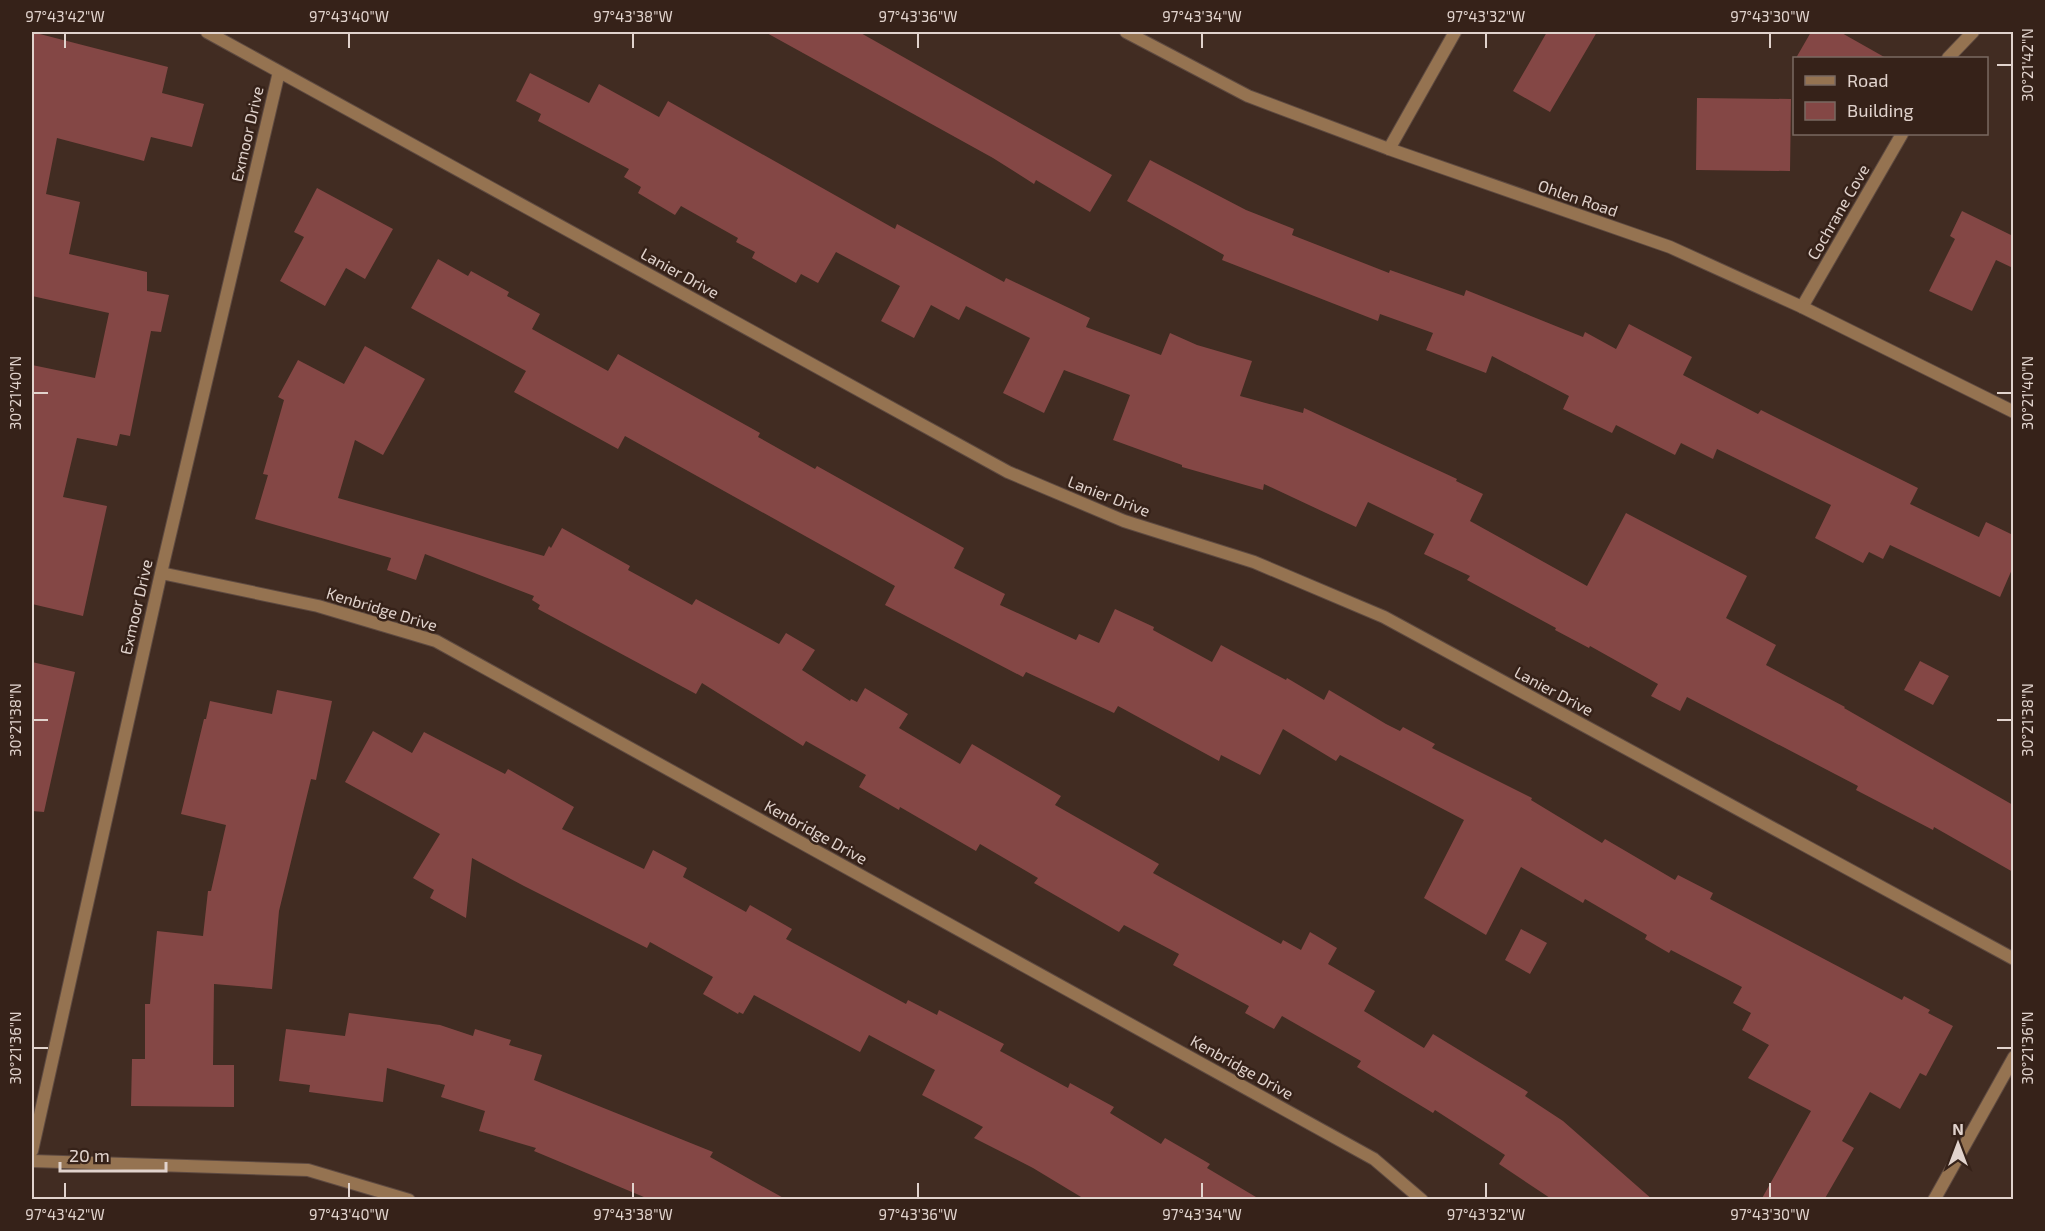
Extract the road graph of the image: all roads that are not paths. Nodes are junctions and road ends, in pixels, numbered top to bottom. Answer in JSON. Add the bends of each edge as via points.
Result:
{"nodes":[{"id":1,"x":207,"y":32,"type":"edge"},
{"id":2,"x":1126,"y":32,"type":"edge"},
{"id":3,"x":1455,"y":32,"type":"edge"},
{"id":4,"x":1973,"y":32,"type":"edge"},
{"id":5,"x":1949,"y":57,"type":"edge"},
{"id":6,"x":279,"y":72,"type":"junction"},
{"id":7,"x":1901,"y":135,"type":"edge"},
{"id":8,"x":1389,"y":149,"type":"junction"},
{"id":9,"x":1802,"y":307,"type":"junction"},
{"id":10,"x":2013,"y":412,"type":"edge"},
{"id":11,"x":161,"y":573,"type":"junction"},
{"id":12,"x":2013,"y":959,"type":"edge"},
{"id":13,"x":2013,"y":1057,"type":"edge"},
{"id":14,"x":32,"y":1151,"type":"edge"},
{"id":15,"x":32,"y":1161,"type":"edge"},
{"id":16,"x":408,"y":1200,"type":"edge"},
{"id":17,"x":1422,"y":1200,"type":"edge"},
{"id":18,"x":1934,"y":1200,"type":"edge"}],
"edges":[{"from":1,"to":6,"type":"street","name":"Lanier Drive"},
{"from":2,"to":8,"type":"street","name":"Ohlen Road","via":[[1248,96]]},
{"from":3,"to":8,"type":"street"},
{"from":4,"to":5,"type":"street"},
{"from":6,"to":11,"type":"street","name":"Exmoor Drive"},
{"from":6,"to":12,"type":"street","name":"Lanier Drive","via":[[1008,472],[1124,521],[1254,562],[1384,617]]},
{"from":7,"to":9,"type":"street","name":"Cochrane Cove"},
{"from":8,"to":9,"type":"street","name":"Ohlen Road","via":[[1670,248]]},
{"from":9,"to":10,"type":"street","name":"Ohlen Road"},
{"from":11,"to":14,"type":"street","name":"Exmoor Drive"},
{"from":11,"to":17,"type":"street","name":"Kenbridge Drive","via":[[318,606],[436,641],[1374,1159]]},
{"from":13,"to":18,"type":"street"},
{"from":15,"to":16,"type":"street","via":[[308,1170]]}]}
